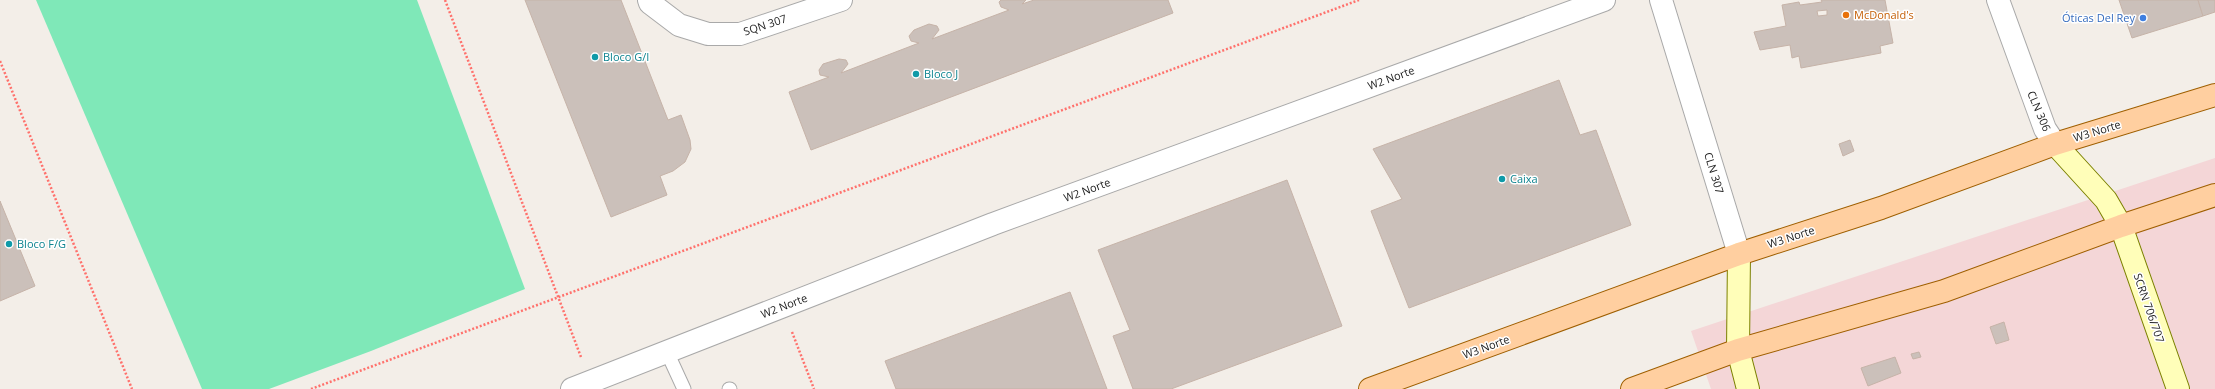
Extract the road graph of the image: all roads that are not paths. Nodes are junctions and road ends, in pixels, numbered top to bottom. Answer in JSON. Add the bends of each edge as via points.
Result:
{"nodes":[{"id":1,"x":649,"y":0,"type":"edge"},
{"id":2,"x":841,"y":0,"type":"edge"},
{"id":3,"x":1604,"y":0,"type":"edge"},
{"id":4,"x":1661,"y":0,"type":"edge"},
{"id":5,"x":1998,"y":0,"type":"edge"},
{"id":6,"x":2215,"y":95,"type":"edge"},
{"id":7,"x":2056,"y":144,"type":"junction"},
{"id":8,"x":2215,"y":195,"type":"edge"},
{"id":9,"x":2121,"y":226,"type":"junction"},
{"id":10,"x":1739,"y":254,"type":"junction"},
{"id":11,"x":1738,"y":350,"type":"junction"},
{"id":12,"x":667,"y":352,"type":"junction"},
{"id":13,"x":581,"y":385,"type":"edge"},
{"id":14,"x":684,"y":389,"type":"edge"},
{"id":15,"x":1374,"y":389,"type":"edge"},
{"id":16,"x":1632,"y":389,"type":"edge"},
{"id":17,"x":1748,"y":389,"type":"edge"},
{"id":18,"x":2178,"y":389,"type":"edge"}],
"edges":[{"from":1,"to":2,"type":"street","name":"SQN 307","via":[[679,25],[708,34],[740,34]]},
{"from":3,"to":12,"type":"street","name":"W2 Norte","via":[[1001,221]]},
{"from":4,"to":10,"type":"street","name":"CLN 307"},
{"from":5,"to":7,"type":"street","name":"CLN 306","via":[[2042,122]]},
{"from":6,"to":7,"type":"main road","name":"W3 Norte"},
{"from":7,"to":9,"type":"main road","name":"CLN 306","via":[[2106,200]]},
{"from":7,"to":10,"type":"main road","name":"W3 Norte","via":[[1881,208]]},
{"from":8,"to":9,"type":"main road"},
{"from":9,"to":11,"type":"main road","via":[[1944,291]]},
{"from":9,"to":18,"type":"main road","name":"SCRN 706/707"},
{"from":10,"to":11,"type":"main road","name":"CLN 307"},
{"from":10,"to":15,"type":"main road","name":"W3 Norte"},
{"from":11,"to":16,"type":"main road"},
{"from":11,"to":17,"type":"main road"},
{"from":12,"to":13,"type":"street","name":"W2 Norte"},
{"from":12,"to":14,"type":"lane"}]}
